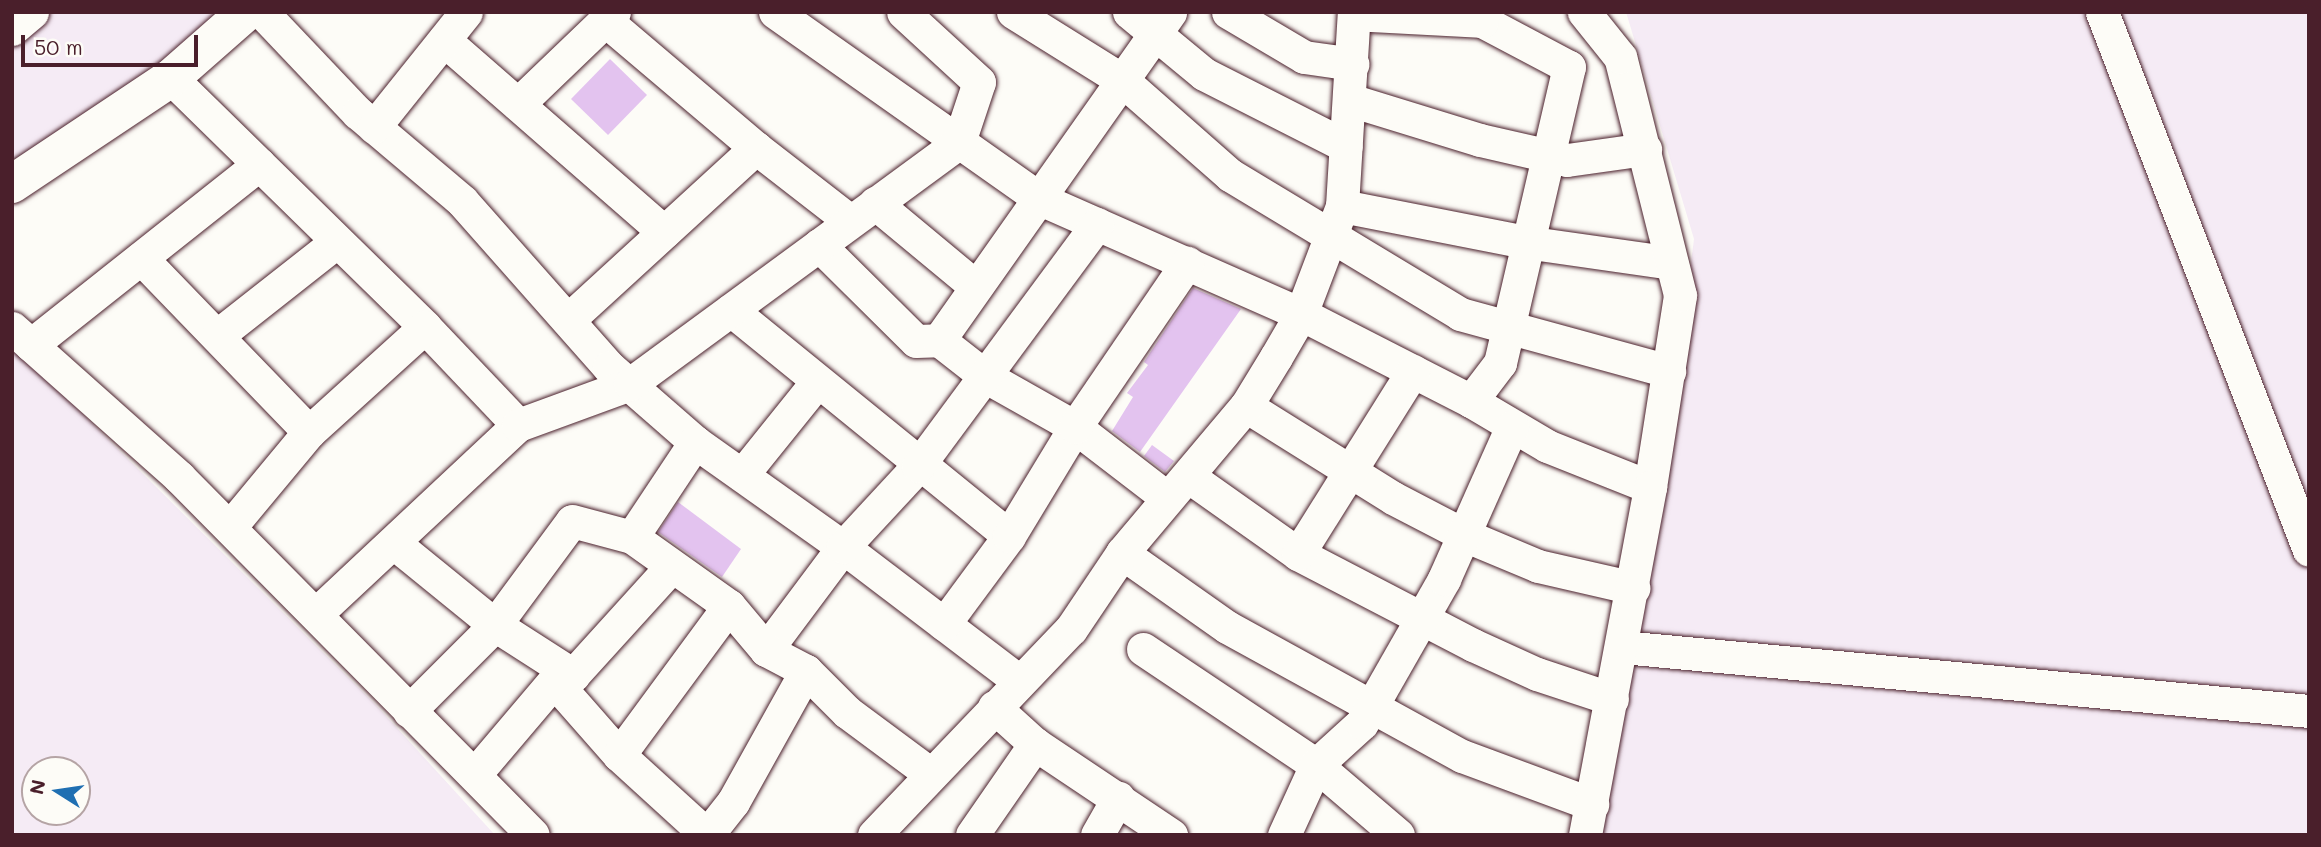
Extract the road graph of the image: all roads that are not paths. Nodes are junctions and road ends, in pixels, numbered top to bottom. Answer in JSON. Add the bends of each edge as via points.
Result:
{"nodes":[{"id":1,"x":32,"y":12,"type":"edge"},
{"id":2,"x":246,"y":12,"type":"edge"},
{"id":3,"x":262,"y":12,"type":"edge"},
{"id":4,"x":775,"y":12,"type":"edge"},
{"id":5,"x":1013,"y":12,"type":"edge"},
{"id":6,"x":1129,"y":12,"type":"edge"},
{"id":7,"x":1228,"y":12,"type":"edge"},
{"id":8,"x":1584,"y":12,"type":"edge"},
{"id":9,"x":2102,"y":12,"type":"edge"},
{"id":10,"x":1354,"y":13,"type":"edge"},
{"id":11,"x":610,"y":17,"type":"edge"},
{"id":12,"x":923,"y":17,"type":"edge"},
{"id":13,"x":453,"y":22,"type":"edge"},
{"id":14,"x":1162,"y":23,"type":"edge"},
{"id":15,"x":12,"y":29,"type":"edge"},
{"id":16,"x":1353,"y":64,"type":"junction"},
{"id":17,"x":171,"y":78,"type":"junction"},
{"id":18,"x":1122,"y":80,"type":"junction"},
{"id":19,"x":1350,"y":100,"type":"junction"},
{"id":20,"x":518,"y":104,"type":"junction"},
{"id":21,"x":374,"y":127,"type":"junction"},
{"id":22,"x":959,"y":142,"type":"junction"},
{"id":23,"x":1346,"y":146,"type":"junction"},
{"id":24,"x":756,"y":148,"type":"junction"},
{"id":25,"x":1645,"y":149,"type":"junction"},
{"id":26,"x":1548,"y":154,"type":"junction"},
{"id":27,"x":259,"y":163,"type":"junction"},
{"id":28,"x":12,"y":184,"type":"edge"},
{"id":29,"x":1040,"y":199,"type":"junction"},
{"id":30,"x":863,"y":212,"type":"junction"},
{"id":31,"x":1335,"y":219,"type":"junction"},
{"id":32,"x":1097,"y":224,"type":"junction"},
{"id":33,"x":664,"y":232,"type":"junction"},
{"id":34,"x":1525,"y":242,"type":"junction"},
{"id":35,"x":335,"y":243,"type":"junction"},
{"id":36,"x":819,"y":245,"type":"junction"},
{"id":37,"x":141,"y":258,"type":"junction"},
{"id":38,"x":1187,"y":263,"type":"junction"},
{"id":39,"x":1672,"y":263,"type":"junction"},
{"id":40,"x":976,"y":287,"type":"junction"},
{"id":41,"x":731,"y":310,"type":"junction"},
{"id":42,"x":1301,"y":314,"type":"junction"},
{"id":43,"x":568,"y":320,"type":"junction"},
{"id":44,"x":425,"y":327,"type":"junction"},
{"id":45,"x":1508,"y":328,"type":"junction"},
{"id":46,"x":218,"y":335,"type":"junction"},
{"id":47,"x":22,"y":337,"type":"edge"},
{"id":48,"x":939,"y":340,"type":"junction"},
{"id":49,"x":1413,"y":371,"type":"junction"},
{"id":50,"x":1669,"y":371,"type":"junction"},
{"id":51,"x":985,"y":376,"type":"junction"},
{"id":52,"x":816,"y":383,"type":"junction"},
{"id":53,"x":630,"y":384,"type":"junction"},
{"id":54,"x":1471,"y":401,"type":"junction"},
{"id":55,"x":1247,"y":406,"type":"junction"},
{"id":56,"x":518,"y":425,"type":"junction"},
{"id":57,"x":1512,"y":426,"type":"junction"},
{"id":58,"x":1075,"y":427,"type":"junction"},
{"id":59,"x":309,"y":432,"type":"junction"},
{"id":60,"x":695,"y":442,"type":"junction"},
{"id":61,"x":918,"y":466,"type":"junction"},
{"id":62,"x":1352,"y":472,"type":"junction"},
{"id":63,"x":742,"y":475,"type":"junction"},
{"id":64,"x":1177,"y":486,"type":"junction"},
{"id":65,"x":1650,"y":487,"type":"junction"},
{"id":66,"x":230,"y":527,"type":"junction"},
{"id":67,"x":1464,"y":535,"type":"junction"},
{"id":68,"x":1009,"y":536,"type":"junction"},
{"id":69,"x":632,"y":537,"type":"junction"},
{"id":70,"x":394,"y":543,"type":"junction"},
{"id":71,"x":844,"y":547,"type":"junction"},
{"id":72,"x":2309,"y":550,"type":"edge"},
{"id":73,"x":1122,"y":552,"type":"junction"},
{"id":74,"x":1298,"y":554,"type":"junction"},
{"id":75,"x":672,"y":566,"type":"junction"},
{"id":76,"x":1634,"y":588,"type":"junction"},
{"id":77,"x":729,"y":606,"type":"junction"},
{"id":78,"x":317,"y":613,"type":"junction"},
{"id":79,"x":1422,"y":615,"type":"junction"},
{"id":80,"x":944,"y":624,"type":"junction"},
{"id":81,"x":495,"y":625,"type":"junction"},
{"id":82,"x":1622,"y":647,"type":"junction"},
{"id":83,"x":1143,"y":649,"type":"dead end"},
{"id":84,"x":766,"y":650,"type":"junction"},
{"id":85,"x":806,"y":671,"type":"junction"},
{"id":86,"x":563,"y":678,"type":"junction"},
{"id":87,"x":1019,"y":681,"type":"junction"},
{"id":88,"x":1612,"y":699,"type":"junction"},
{"id":89,"x":1372,"y":704,"type":"junction"},
{"id":90,"x":994,"y":707,"type":"junction"},
{"id":91,"x":409,"y":711,"type":"junction"},
{"id":92,"x":2309,"y":711,"type":"edge"},
{"id":93,"x":1035,"y":744,"type":"junction"},
{"id":94,"x":619,"y":755,"type":"junction"},
{"id":95,"x":1315,"y":765,"type":"junction"},
{"id":96,"x":929,"y":773,"type":"junction"},
{"id":97,"x":475,"y":774,"type":"junction"},
{"id":98,"x":1118,"y":799,"type":"junction"},
{"id":99,"x":1588,"y":819,"type":"edge"},
{"id":100,"x":533,"y":835,"type":"edge"},
{"id":101,"x":707,"y":835,"type":"edge"},
{"id":102,"x":874,"y":835,"type":"edge"},
{"id":103,"x":972,"y":835,"type":"edge"},
{"id":104,"x":1097,"y":835,"type":"edge"},
{"id":105,"x":1171,"y":835,"type":"edge"},
{"id":106,"x":1284,"y":835,"type":"edge"},
{"id":107,"x":1398,"y":835,"type":"edge"}],
"edges":[{"from":1,"to":15,"type":"street"},
{"from":2,"to":17,"type":"main road"},
{"from":3,"to":21,"type":"street"},
{"from":4,"to":22,"type":"street"},
{"from":5,"to":18,"type":"street"},
{"from":6,"to":14,"type":"street"},
{"from":7,"to":16,"type":"street","via":[[1304,57]]},
{"from":8,"to":25,"type":"street","via":[[1620,57]]},
{"from":9,"to":72,"type":"street"},
{"from":10,"to":16,"type":"street"},
{"from":10,"to":26,"type":"street","via":[[1482,21],[1569,67]]},
{"from":11,"to":20,"type":"street"},
{"from":11,"to":24,"type":"street"},
{"from":12,"to":22,"type":"street","via":[[979,82]]},
{"from":13,"to":20,"type":"street"},
{"from":13,"to":21,"type":"street"},
{"from":14,"to":18,"type":"street"},
{"from":14,"to":23,"type":"street","via":[[1204,74]]},
{"from":16,"to":19,"type":"street"},
{"from":17,"to":27,"type":"street"},
{"from":17,"to":28,"type":"main road"},
{"from":18,"to":29,"type":"street"},
{"from":18,"to":31,"type":"street","via":[[1230,175]]},
{"from":19,"to":23,"type":"street"},
{"from":19,"to":26,"type":"street","via":[[1480,140]]},
{"from":20,"to":33,"type":"street"},
{"from":21,"to":43,"type":"street","via":[[462,201]]},
{"from":22,"to":29,"type":"street"},
{"from":22,"to":30,"type":"street"},
{"from":23,"to":31,"type":"street"},
{"from":24,"to":30,"type":"street"},
{"from":24,"to":33,"type":"street"},
{"from":25,"to":26,"type":"street","via":[[1567,160]]},
{"from":25,"to":39,"type":"street"},
{"from":26,"to":34,"type":"street"},
{"from":27,"to":35,"type":"street"},
{"from":27,"to":37,"type":"street"},
{"from":29,"to":32,"type":"street"},
{"from":29,"to":40,"type":"street"},
{"from":30,"to":36,"type":"street"},
{"from":30,"to":40,"type":"street"},
{"from":31,"to":34,"type":"street"},
{"from":31,"to":42,"type":"street"},
{"from":31,"to":45,"type":"street","via":[[1460,314]]},
{"from":32,"to":38,"type":"street"},
{"from":32,"to":51,"type":"street"},
{"from":33,"to":43,"type":"street"},
{"from":34,"to":39,"type":"street"},
{"from":34,"to":45,"type":"street"},
{"from":35,"to":44,"type":"street"},
{"from":35,"to":46,"type":"street"},
{"from":36,"to":41,"type":"street"},
{"from":36,"to":48,"type":"street","via":[[916,341]]},
{"from":37,"to":46,"type":"street"},
{"from":37,"to":47,"type":"street"},
{"from":38,"to":42,"type":"street"},
{"from":38,"to":58,"type":"street"},
{"from":39,"to":50,"type":"street","via":[[1679,295]]},
{"from":40,"to":48,"type":"street"},
{"from":41,"to":52,"type":"street"},
{"from":41,"to":53,"type":"street"},
{"from":42,"to":49,"type":"street"},
{"from":42,"to":55,"type":"street"},
{"from":43,"to":53,"type":"street"},
{"from":44,"to":56,"type":"street"},
{"from":44,"to":59,"type":"street"},
{"from":45,"to":50,"type":"street"},
{"from":45,"to":54,"type":"street","via":[[1500,363]]},
{"from":46,"to":59,"type":"street"},
{"from":47,"to":66,"type":"street"},
{"from":48,"to":51,"type":"street"},
{"from":49,"to":54,"type":"street"},
{"from":49,"to":62,"type":"street"},
{"from":50,"to":65,"type":"street"},
{"from":51,"to":58,"type":"street"},
{"from":51,"to":61,"type":"street"},
{"from":52,"to":61,"type":"street"},
{"from":52,"to":63,"type":"street"},
{"from":53,"to":56,"type":"street"},
{"from":53,"to":60,"type":"street"},
{"from":54,"to":57,"type":"street"},
{"from":55,"to":62,"type":"street"},
{"from":55,"to":64,"type":"street"},
{"from":56,"to":70,"type":"street"},
{"from":57,"to":65,"type":"street","via":[[1547,446]]},
{"from":57,"to":67,"type":"street"},
{"from":58,"to":64,"type":"street"},
{"from":58,"to":68,"type":"street"},
{"from":59,"to":66,"type":"street"},
{"from":60,"to":63,"type":"street"},
{"from":60,"to":69,"type":"street"},
{"from":61,"to":68,"type":"street"},
{"from":61,"to":71,"type":"street"},
{"from":62,"to":67,"type":"street"},
{"from":62,"to":74,"type":"street"},
{"from":63,"to":71,"type":"street"},
{"from":64,"to":73,"type":"street"},
{"from":64,"to":74,"type":"street"},
{"from":65,"to":76,"type":"street"},
{"from":66,"to":78,"type":"street"},
{"from":67,"to":76,"type":"street","via":[[1538,566]]},
{"from":67,"to":79,"type":"street"},
{"from":68,"to":80,"type":"street"},
{"from":69,"to":75,"type":"street"},
{"from":69,"to":81,"type":"street","via":[[572,521]]},
{"from":70,"to":78,"type":"street"},
{"from":70,"to":81,"type":"street"},
{"from":71,"to":80,"type":"street"},
{"from":71,"to":84,"type":"street"},
{"from":73,"to":87,"type":"street","via":[[1071,629]]},
{"from":73,"to":89,"type":"street","via":[[1227,627]]},
{"from":74,"to":79,"type":"street"},
{"from":75,"to":77,"type":"street"},
{"from":75,"to":86,"type":"street"},
{"from":76,"to":82,"type":"street"},
{"from":77,"to":84,"type":"street"},
{"from":77,"to":94,"type":"street"},
{"from":78,"to":91,"type":"street"},
{"from":79,"to":88,"type":"street","via":[[1537,674]]},
{"from":79,"to":89,"type":"street"},
{"from":80,"to":87,"type":"street"},
{"from":81,"to":86,"type":"street"},
{"from":81,"to":91,"type":"street"},
{"from":82,"to":88,"type":"street"},
{"from":82,"to":92,"type":"street"},
{"from":83,"to":95,"type":"street"},
{"from":84,"to":85,"type":"street"},
{"from":85,"to":96,"type":"street","via":[[847,712]]},
{"from":85,"to":101,"type":"street","via":[[733,802]]},
{"from":86,"to":94,"type":"street"},
{"from":86,"to":97,"type":"street"},
{"from":87,"to":90,"type":"street"},
{"from":88,"to":99,"type":"street"},
{"from":89,"to":95,"type":"street","via":[[1362,723]]},
{"from":89,"to":99,"type":"street","via":[[1462,756]]},
{"from":90,"to":93,"type":"street"},
{"from":90,"to":96,"type":"street"},
{"from":91,"to":97,"type":"street"},
{"from":93,"to":98,"type":"street"},
{"from":93,"to":103,"type":"street"},
{"from":94,"to":101,"type":"street"},
{"from":95,"to":106,"type":"street"},
{"from":95,"to":107,"type":"street"},
{"from":96,"to":102,"type":"street"},
{"from":97,"to":100,"type":"street"},
{"from":98,"to":104,"type":"street"},
{"from":98,"to":105,"type":"street"}]}
